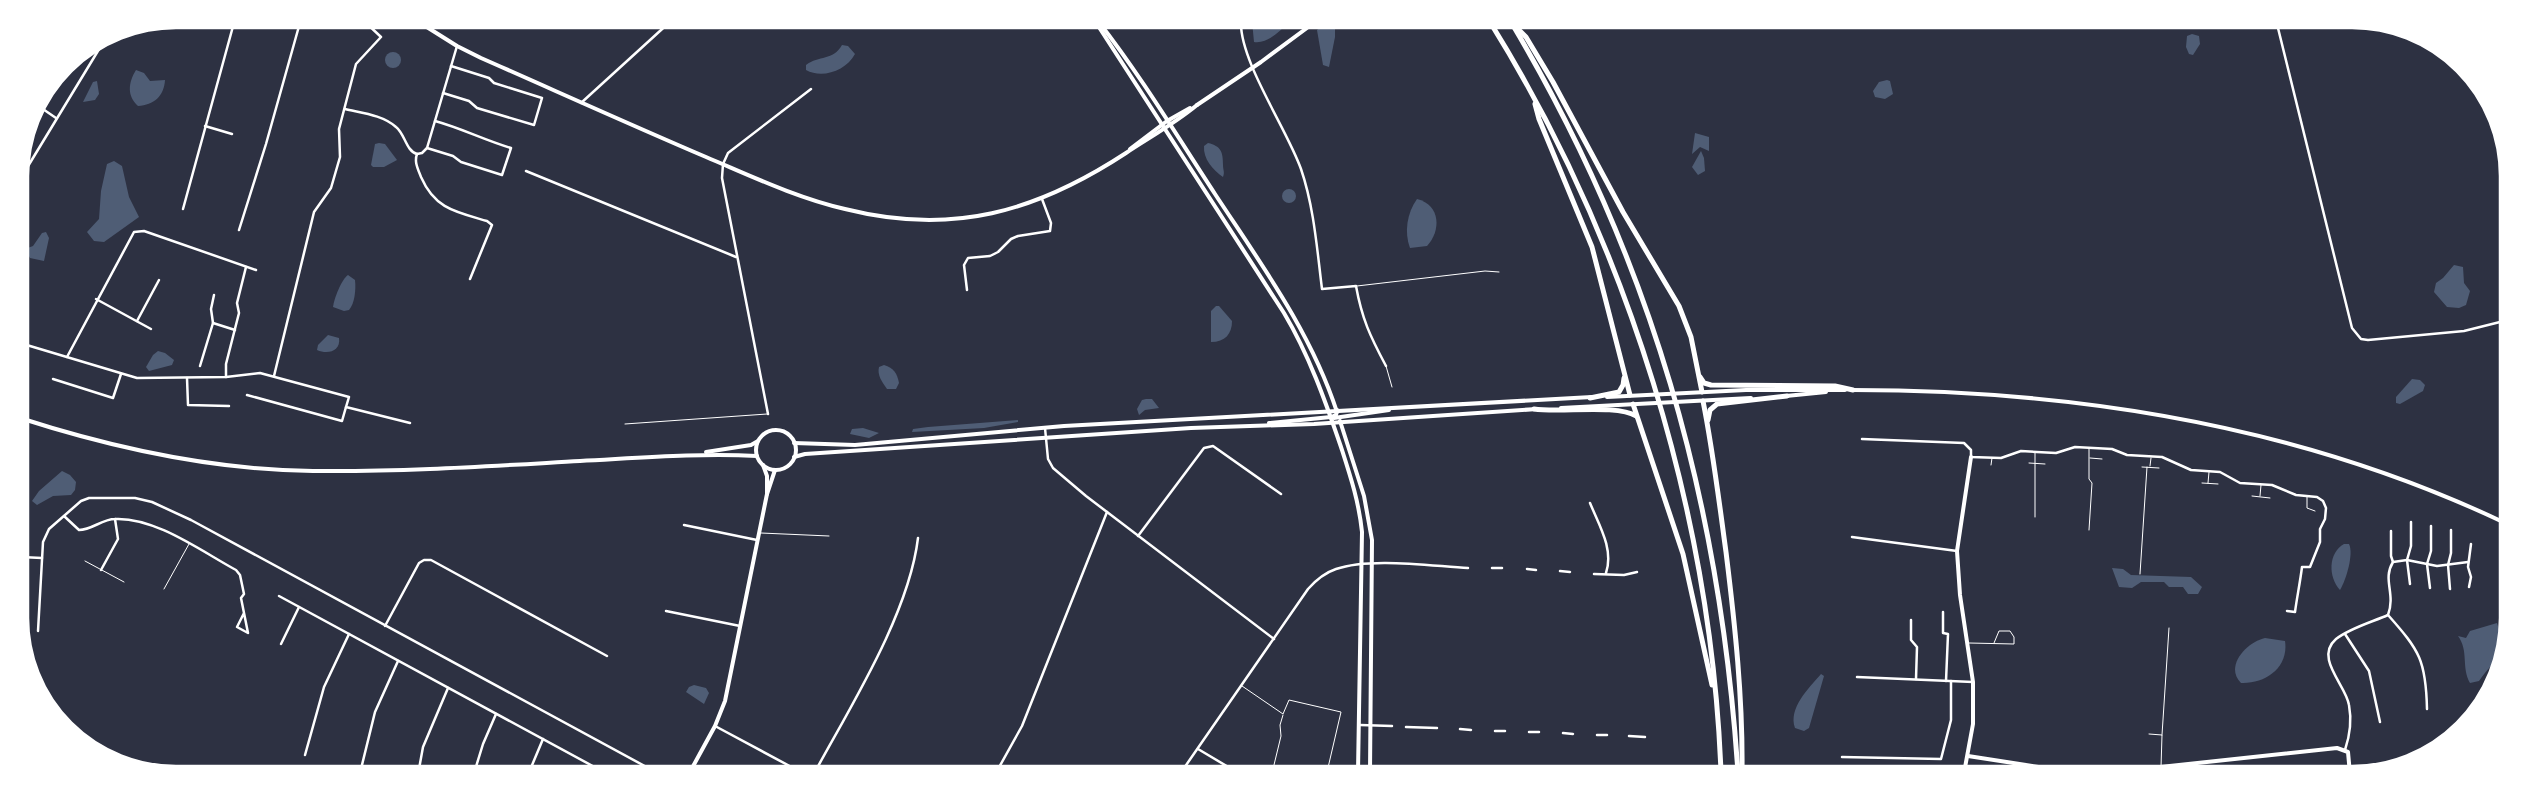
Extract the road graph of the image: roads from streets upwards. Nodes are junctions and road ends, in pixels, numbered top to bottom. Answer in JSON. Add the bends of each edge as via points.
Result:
{"nodes":[{"id":1,"x":233,"y":27,"type":"edge"},
{"id":2,"x":299,"y":27,"type":"edge"},
{"id":3,"x":370,"y":27,"type":"edge"},
{"id":4,"x":427,"y":27,"type":"edge"},
{"id":5,"x":664,"y":27,"type":"edge"},
{"id":6,"x":1098,"y":27,"type":"edge"},
{"id":7,"x":1102,"y":27,"type":"edge"},
{"id":8,"x":1242,"y":27,"type":"edge"},
{"id":9,"x":1308,"y":27,"type":"edge"},
{"id":10,"x":1493,"y":27,"type":"edge"},
{"id":11,"x":1514,"y":27,"type":"edge"},
{"id":12,"x":1516,"y":27,"type":"edge"},
{"id":13,"x":2278,"y":27,"type":"edge"},
{"id":14,"x":457,"y":46,"type":"junction"},
{"id":15,"x":100,"y":48,"type":"edge"},
{"id":16,"x":451,"y":66,"type":"junction"},
{"id":17,"x":1254,"y":67,"type":"junction"},
{"id":18,"x":811,"y":89,"type":"dead end"},
{"id":19,"x":443,"y":93,"type":"junction"},
{"id":20,"x":1532,"y":94,"type":"junction"},
{"id":21,"x":581,"y":102,"type":"junction"},
{"id":22,"x":1197,"y":105,"type":"junction"},
{"id":23,"x":43,"y":109,"type":"edge"},
{"id":24,"x":345,"y":109,"type":"junction"},
{"id":25,"x":56,"y":118,"type":"junction"},
{"id":26,"x":434,"y":121,"type":"junction"},
{"id":27,"x":1167,"y":121,"type":"junction"},
{"id":28,"x":1161,"y":125,"type":"junction"},
{"id":29,"x":205,"y":126,"type":"junction"},
{"id":30,"x":1171,"y":126,"type":"junction"},
{"id":31,"x":1165,"y":130,"type":"junction"},
{"id":32,"x":232,"y":134,"type":"dead end"},
{"id":33,"x":427,"y":148,"type":"junction"},
{"id":34,"x":1128,"y":151,"type":"junction"},
{"id":35,"x":417,"y":154,"type":"junction"},
{"id":36,"x":723,"y":164,"type":"junction"},
{"id":37,"x":28,"y":166,"type":"edge"},
{"id":38,"x":526,"y":171,"type":"dead end"},
{"id":39,"x":1042,"y":199,"type":"junction"},
{"id":40,"x":183,"y":209,"type":"dead end"},
{"id":41,"x":239,"y":230,"type":"dead end"},
{"id":42,"x":736,"y":257,"type":"junction"},
{"id":43,"x":246,"y":267,"type":"junction"},
{"id":44,"x":256,"y":270,"type":"dead end"},
{"id":45,"x":470,"y":279,"type":"dead end"},
{"id":46,"x":160,"y":280,"type":"dead end"},
{"id":47,"x":967,"y":290,"type":"dead end"},
{"id":48,"x":214,"y":295,"type":"dead end"},
{"id":49,"x":96,"y":299,"type":"junction"},
{"id":50,"x":137,"y":321,"type":"junction"},
{"id":51,"x":2500,"y":321,"type":"edge"},
{"id":52,"x":213,"y":323,"type":"junction"},
{"id":53,"x":151,"y":329,"type":"dead end"},
{"id":54,"x":235,"y":330,"type":"junction"},
{"id":55,"x":28,"y":345,"type":"edge"},
{"id":56,"x":67,"y":357,"type":"junction"},
{"id":57,"x":200,"y":366,"type":"dead end"},
{"id":58,"x":1386,"y":366,"type":"road end"},
{"id":59,"x":120,"y":374,"type":"junction"},
{"id":60,"x":1625,"y":375,"type":"junction"},
{"id":61,"x":226,"y":376,"type":"junction"},
{"id":62,"x":274,"y":376,"type":"junction"},
{"id":63,"x":1700,"y":377,"type":"junction"},
{"id":64,"x":187,"y":378,"type":"junction"},
{"id":65,"x":53,"y":379,"type":"dead end"},
{"id":66,"x":1853,"y":390,"type":"junction"},
{"id":67,"x":1702,"y":392,"type":"junction"},
{"id":68,"x":247,"y":395,"type":"dead end"},
{"id":69,"x":1630,"y":395,"type":"junction"},
{"id":70,"x":1787,"y":396,"type":"junction"},
{"id":71,"x":1590,"y":398,"type":"junction"},
{"id":72,"x":1703,"y":401,"type":"junction"},
{"id":73,"x":1632,"y":404,"type":"junction"},
{"id":74,"x":229,"y":406,"type":"dead end"},
{"id":75,"x":346,"y":407,"type":"junction"},
{"id":76,"x":1402,"y":408,"type":"junction"},
{"id":77,"x":1534,"y":409,"type":"junction"},
{"id":78,"x":1337,"y":410,"type":"junction"},
{"id":79,"x":1328,"y":411,"type":"junction"},
{"id":80,"x":768,"y":414,"type":"road end"},
{"id":81,"x":1339,"y":416,"type":"junction"},
{"id":82,"x":1636,"y":416,"type":"junction"},
{"id":83,"x":1331,"y":417,"type":"junction"},
{"id":84,"x":27,"y":420,"type":"edge"},
{"id":85,"x":1333,"y":422,"type":"junction"},
{"id":86,"x":1340,"y":422,"type":"junction"},
{"id":87,"x":410,"y":423,"type":"dead end"},
{"id":88,"x":1708,"y":423,"type":"junction"},
{"id":89,"x":1251,"y":426,"type":"junction"},
{"id":90,"x":1045,"y":428,"type":"junction"},
{"id":91,"x":1046,"y":438,"type":"junction"},
{"id":92,"x":1862,"y":439,"type":"dead end"},
{"id":93,"x":759,"y":440,"type":"junction"},
{"id":94,"x":794,"y":443,"type":"junction"},
{"id":95,"x":702,"y":454,"type":"junction"},
{"id":96,"x":757,"y":456,"type":"junction"},
{"id":97,"x":794,"y":457,"type":"junction"},
{"id":98,"x":1971,"y":457,"type":"junction"},
{"id":99,"x":763,"y":465,"type":"junction"},
{"id":100,"x":775,"y":470,"type":"junction"},
{"id":101,"x":767,"y":494,"type":"junction"},
{"id":102,"x":1282,"y":494,"type":"dead end"},
{"id":103,"x":1590,"y":504,"type":"dead end"},
{"id":104,"x":1107,"y":512,"type":"junction"},
{"id":105,"x":64,"y":516,"type":"junction"},
{"id":106,"x":115,"y":519,"type":"junction"},
{"id":107,"x":2500,"y":519,"type":"edge"},
{"id":108,"x":2410,"y":522,"type":"dead end"},
{"id":109,"x":684,"y":525,"type":"dead end"},
{"id":110,"x":2431,"y":526,"type":"dead end"},
{"id":111,"x":2451,"y":530,"type":"dead end"},
{"id":112,"x":2391,"y":531,"type":"dead end"},
{"id":113,"x":1138,"y":536,"type":"junction"},
{"id":114,"x":1852,"y":537,"type":"dead end"},
{"id":115,"x":918,"y":538,"type":"dead end"},
{"id":116,"x":757,"y":540,"type":"junction"},
{"id":117,"x":2471,"y":544,"type":"dead end"},
{"id":118,"x":1957,"y":552,"type":"junction"},
{"id":119,"x":27,"y":557,"type":"edge"},
{"id":120,"x":42,"y":558,"type":"junction"},
{"id":121,"x":2407,"y":560,"type":"junction"},
{"id":122,"x":2394,"y":562,"type":"junction"},
{"id":123,"x":2468,"y":562,"type":"junction"},
{"id":124,"x":1373,"y":564,"type":"junction"},
{"id":125,"x":2427,"y":564,"type":"junction"},
{"id":126,"x":1363,"y":565,"type":"junction"},
{"id":127,"x":2448,"y":565,"type":"junction"},
{"id":128,"x":1468,"y":568,"type":"dead end"},
{"id":129,"x":1492,"y":568,"type":"dead end"},
{"id":130,"x":1502,"y":568,"type":"dead end"},
{"id":131,"x":1526,"y":569,"type":"dead end"},
{"id":132,"x":101,"y":570,"type":"road end"},
{"id":133,"x":1536,"y":570,"type":"dead end"},
{"id":134,"x":1560,"y":571,"type":"dead end"},
{"id":135,"x":1570,"y":572,"type":"dead end"},
{"id":136,"x":1637,"y":572,"type":"dead end"},
{"id":137,"x":1606,"y":573,"type":"junction"},
{"id":138,"x":1594,"y":574,"type":"dead end"},
{"id":139,"x":2410,"y":584,"type":"dead end"},
{"id":140,"x":2430,"y":588,"type":"dead end"},
{"id":141,"x":2469,"y":588,"type":"dead end"},
{"id":142,"x":2450,"y":589,"type":"dead end"},
{"id":143,"x":279,"y":596,"type":"dead end"},
{"id":144,"x":299,"y":607,"type":"junction"},
{"id":145,"x":666,"y":611,"type":"dead end"},
{"id":146,"x":2287,"y":611,"type":"dead end"},
{"id":147,"x":1943,"y":612,"type":"dead end"},
{"id":148,"x":244,"y":613,"type":"junction"},
{"id":149,"x":2388,"y":615,"type":"junction"},
{"id":150,"x":1912,"y":620,"type":"dead end"},
{"id":151,"x":385,"y":626,"type":"junction"},
{"id":152,"x":740,"y":626,"type":"junction"},
{"id":153,"x":38,"y":631,"type":"dead end"},
{"id":154,"x":349,"y":634,"type":"junction"},
{"id":155,"x":2345,"y":634,"type":"junction"},
{"id":156,"x":1274,"y":639,"type":"junction"},
{"id":157,"x":281,"y":644,"type":"dead end"},
{"id":158,"x":607,"y":656,"type":"dead end"},
{"id":159,"x":398,"y":661,"type":"junction"},
{"id":160,"x":1857,"y":677,"type":"dead end"},
{"id":161,"x":1916,"y":679,"type":"junction"},
{"id":162,"x":1946,"y":681,"type":"junction"},
{"id":163,"x":1951,"y":681,"type":"junction"},
{"id":164,"x":1974,"y":682,"type":"junction"},
{"id":165,"x":448,"y":688,"type":"junction"},
{"id":166,"x":1716,"y":700,"type":"junction"},
{"id":167,"x":2427,"y":709,"type":"dead end"},
{"id":168,"x":496,"y":714,"type":"junction"},
{"id":169,"x":2380,"y":722,"type":"dead end"},
{"id":170,"x":1360,"y":725,"type":"junction"},
{"id":171,"x":715,"y":726,"type":"junction"},
{"id":172,"x":1371,"y":726,"type":"junction"},
{"id":173,"x":1392,"y":726,"type":"dead end"},
{"id":174,"x":1406,"y":727,"type":"dead end"},
{"id":175,"x":1437,"y":728,"type":"dead end"},
{"id":176,"x":1460,"y":729,"type":"dead end"},
{"id":177,"x":1471,"y":730,"type":"dead end"},
{"id":178,"x":1495,"y":731,"type":"dead end"},
{"id":179,"x":1505,"y":731,"type":"dead end"},
{"id":180,"x":1529,"y":732,"type":"dead end"},
{"id":181,"x":1539,"y":732,"type":"dead end"},
{"id":182,"x":1563,"y":733,"type":"dead end"},
{"id":183,"x":1573,"y":734,"type":"dead end"},
{"id":184,"x":1597,"y":735,"type":"dead end"},
{"id":185,"x":1608,"y":735,"type":"dead end"},
{"id":186,"x":1629,"y":736,"type":"dead end"},
{"id":187,"x":1645,"y":737,"type":"dead end"},
{"id":188,"x":543,"y":739,"type":"junction"},
{"id":189,"x":1198,"y":748,"type":"junction"},
{"id":190,"x":2345,"y":750,"type":"junction"},
{"id":191,"x":305,"y":755,"type":"dead end"},
{"id":192,"x":1968,"y":756,"type":"junction"},
{"id":193,"x":1842,"y":757,"type":"dead end"},
{"id":194,"x":1358,"y":765,"type":"edge"},
{"id":195,"x":1370,"y":765,"type":"edge"},
{"id":196,"x":1721,"y":765,"type":"edge"},
{"id":197,"x":1738,"y":765,"type":"edge"},
{"id":198,"x":1742,"y":765,"type":"edge"},
{"id":199,"x":1966,"y":765,"type":"edge"},
{"id":200,"x":2026,"y":765,"type":"edge"},
{"id":201,"x":2186,"y":765,"type":"edge"},
{"id":202,"x":2350,"y":765,"type":"edge"},
{"id":203,"x":362,"y":766,"type":"edge"},
{"id":204,"x":420,"y":766,"type":"edge"},
{"id":205,"x":476,"y":766,"type":"edge"},
{"id":206,"x":532,"y":766,"type":"edge"},
{"id":207,"x":592,"y":766,"type":"edge"},
{"id":208,"x":644,"y":766,"type":"edge"},
{"id":209,"x":693,"y":766,"type":"edge"},
{"id":210,"x":789,"y":766,"type":"edge"},
{"id":211,"x":818,"y":766,"type":"edge"},
{"id":212,"x":1000,"y":766,"type":"edge"},
{"id":213,"x":1186,"y":766,"type":"edge"},
{"id":214,"x":1226,"y":766,"type":"edge"}],
"edges":[{"from":1,"to":29,"type":"street"},
{"from":2,"to":41,"type":"street"},
{"from":3,"to":24,"type":"street","via":[[381,37],[356,64]]},
{"from":4,"to":14,"type":"main road"},
{"from":5,"to":21,"type":"street"},
{"from":6,"to":28,"type":"main road"},
{"from":7,"to":27,"type":"main road"},
{"from":8,"to":17,"type":"street","via":[[1246,51]]},
{"from":9,"to":17,"type":"main road"},
{"from":10,"to":20,"type":"highway"},
{"from":11,"to":197,"type":"highway","via":[[1552,95],[1608,210],[1672,384],[1706,517],[1719,587],[1734,703]]},
{"from":12,"to":63,"type":"highway","via":[[1526,37],[1553,82],[1627,220],[1679,306],[1691,337]]},
{"from":13,"to":51,"type":"street","via":[[2352,328],[2357,335],[2368,340],[2464,331]]},
{"from":14,"to":16,"type":"street"},
{"from":14,"to":21,"type":"main road"},
{"from":15,"to":25,"type":"street"},
{"from":16,"to":19,"type":"street"},
{"from":16,"to":19,"type":"street","via":[[542,98],[534,124],[477,108],[469,101]]},
{"from":17,"to":22,"type":"main road"},
{"from":17,"to":58,"type":"street","via":[[1301,168],[1322,288],[1356,286],[1367,332]]},
{"from":18,"to":36,"type":"street","via":[[728,153]]},
{"from":19,"to":26,"type":"street"},
{"from":20,"to":60,"type":"highway","via":[[1539,119],[1592,248]]},
{"from":20,"to":166,"type":"highway","via":[[1570,169],[1613,269],[1653,385],[1690,530],[1702,591]]},
{"from":21,"to":36,"type":"main road"},
{"from":22,"to":27,"type":"main road"},
{"from":22,"to":30,"type":"main road"},
{"from":23,"to":25,"type":"street"},
{"from":24,"to":35,"type":"street","via":[[389,122],[398,128],[411,151]]},
{"from":24,"to":62,"type":"street","via":[[339,129],[340,157],[331,188],[314,212]]},
{"from":25,"to":37,"type":"street"},
{"from":26,"to":33,"type":"street"},
{"from":26,"to":33,"type":"street","via":[[511,148],[502,174]]},
{"from":27,"to":28,"type":"main road"},
{"from":27,"to":30,"type":"main road"},
{"from":28,"to":31,"type":"main road"},
{"from":28,"to":34,"type":"main road"},
{"from":29,"to":32,"type":"street"},
{"from":29,"to":40,"type":"street"},
{"from":30,"to":31,"type":"main road"},
{"from":30,"to":78,"type":"main road","via":[[1291,311],[1323,373]]},
{"from":31,"to":34,"type":"main road"},
{"from":31,"to":79,"type":"main road","via":[[1288,321],[1309,359]]},
{"from":33,"to":35,"type":"street"},
{"from":34,"to":39,"type":"main road","via":[[1076,184]]},
{"from":35,"to":45,"type":"street","via":[[417,167],[433,198],[450,209],[492,224]]},
{"from":36,"to":39,"type":"main road","via":[[822,202],[887,218],[969,218]]},
{"from":36,"to":42,"type":"street","via":[[722,178]]},
{"from":38,"to":42,"type":"street"},
{"from":39,"to":47,"type":"street","via":[[1050,223],[1049,232],[1018,236],[998,252],[965,261]]},
{"from":42,"to":80,"type":"street"},
{"from":43,"to":44,"type":"street"},
{"from":43,"to":49,"type":"street","via":[[144,230],[138,231],[130,236]]},
{"from":43,"to":54,"type":"street","via":[[237,303],[239,314]]},
{"from":46,"to":50,"type":"street"},
{"from":48,"to":52,"type":"street"},
{"from":49,"to":50,"type":"street"},
{"from":49,"to":56,"type":"street"},
{"from":50,"to":53,"type":"street"},
{"from":52,"to":54,"type":"street"},
{"from":52,"to":57,"type":"street"},
{"from":54,"to":61,"type":"street"},
{"from":55,"to":56,"type":"street"},
{"from":56,"to":59,"type":"street"},
{"from":59,"to":64,"type":"street","via":[[137,378]]},
{"from":59,"to":65,"type":"street","via":[[113,398]]},
{"from":60,"to":69,"type":"highway"},
{"from":60,"to":71,"type":"highway","via":[[1619,392]]},
{"from":61,"to":62,"type":"street","via":[[260,373]]},
{"from":61,"to":64,"type":"street"},
{"from":62,"to":75,"type":"street","via":[[349,397]]},
{"from":63,"to":66,"type":"highway","via":[[1711,385],[1834,386]]},
{"from":63,"to":67,"type":"highway"},
{"from":64,"to":74,"type":"street","via":[[188,405]]},
{"from":66,"to":67,"type":"main road"},
{"from":66,"to":70,"type":"main road"},
{"from":66,"to":107,"type":"main road","via":[[2011,396],[2200,422],[2307,449],[2443,495]]},
{"from":67,"to":69,"type":"main road"},
{"from":67,"to":72,"type":"main road"},
{"from":68,"to":75,"type":"street","via":[[342,421]]},
{"from":69,"to":71,"type":"main road"},
{"from":69,"to":73,"type":"main road"},
{"from":70,"to":72,"type":"main road"},
{"from":70,"to":88,"type":"highway","via":[[1716,404],[1710,410]]},
{"from":71,"to":76,"type":"main road"},
{"from":72,"to":73,"type":"main road"},
{"from":72,"to":88,"type":"highway"},
{"from":73,"to":77,"type":"main road"},
{"from":73,"to":82,"type":"highway"},
{"from":75,"to":87,"type":"street"},
{"from":76,"to":78,"type":"main road"},
{"from":76,"to":81,"type":"main road"},
{"from":77,"to":82,"type":"highway","via":[[1551,412],[1625,411]]},
{"from":77,"to":86,"type":"main road"},
{"from":78,"to":79,"type":"main road"},
{"from":78,"to":81,"type":"main road"},
{"from":78,"to":83,"type":"main road"},
{"from":79,"to":83,"type":"main road"},
{"from":79,"to":90,"type":"main road"},
{"from":81,"to":85,"type":"main road"},
{"from":81,"to":86,"type":"main road"},
{"from":82,"to":166,"type":"highway","via":[[1683,554]]},
{"from":83,"to":85,"type":"main road"},
{"from":83,"to":89,"type":"main road"},
{"from":84,"to":95,"type":"main road","via":[[102,441],[184,458],[311,471],[395,470]]},
{"from":85,"to":86,"type":"main road"},
{"from":85,"to":89,"type":"main road"},
{"from":85,"to":126,"type":"main road","via":[[1360,510]]},
{"from":86,"to":124,"type":"main road","via":[[1364,496]]},
{"from":88,"to":198,"type":"highway","via":[[1736,636]]},
{"from":89,"to":91,"type":"main road"},
{"from":90,"to":91,"type":"street"},
{"from":90,"to":94,"type":"main road","via":[[855,445]]},
{"from":91,"to":97,"type":"main road"},
{"from":91,"to":104,"type":"street","via":[[1048,459],[1053,468]]},
{"from":92,"to":98,"type":"street","via":[[1964,443],[1971,450]]},
{"from":93,"to":94,"type":"main road","via":[[768,432],[779,431]]},
{"from":93,"to":95,"type":"main road","via":[[751,446]]},
{"from":93,"to":96,"type":"main road"},
{"from":94,"to":97,"type":"main road"},
{"from":95,"to":96,"type":"main road"},
{"from":96,"to":99,"type":"main road"},
{"from":97,"to":100,"type":"main road","via":[[787,466]]},
{"from":98,"to":118,"type":"main road"},
{"from":98,"to":146,"type":"street","via":[[2001,458],[2021,451],[2056,453],[2075,447],[2112,449],[2127,455],[2162,457],[2191,470],[2220,472],[2240,483],[2272,485],[2296,496],[2323,501],[2326,508],[2320,542],[2310,567],[2302,567],[2295,612]]},
{"from":99,"to":100,"type":"main road"},
{"from":99,"to":101,"type":"main road"},
{"from":100,"to":101,"type":"main road"},
{"from":101,"to":116,"type":"main road"},
{"from":102,"to":113,"type":"street","via":[[1214,446],[1208,446]]},
{"from":103,"to":137,"type":"street","via":[[1607,543]]},
{"from":104,"to":113,"type":"street"},
{"from":104,"to":212,"type":"street","via":[[1022,726]]},
{"from":105,"to":106,"type":"street","via":[[79,530]]},
{"from":105,"to":120,"type":"street","via":[[45,536]]},
{"from":105,"to":151,"type":"street","via":[[89,498],[135,498],[152,502]]},
{"from":106,"to":132,"type":"street","via":[[118,539]]},
{"from":106,"to":148,"type":"street","via":[[142,522],[161,529],[236,570],[244,594],[240,598]]},
{"from":108,"to":121,"type":"street","via":[[2411,546]]},
{"from":109,"to":116,"type":"street"},
{"from":110,"to":125,"type":"street","via":[[2432,544]]},
{"from":111,"to":127,"type":"street"},
{"from":112,"to":122,"type":"street","via":[[2390,556]]},
{"from":113,"to":156,"type":"street"},
{"from":114,"to":118,"type":"street"},
{"from":115,"to":211,"type":"street","via":[[909,582],[892,621],[866,678]]},
{"from":116,"to":152,"type":"main road"},
{"from":117,"to":123,"type":"street"},
{"from":118,"to":164,"type":"main road","via":[[1960,595]]},
{"from":119,"to":120,"type":"street"},
{"from":120,"to":153,"type":"street"},
{"from":121,"to":122,"type":"street"},
{"from":121,"to":125,"type":"street"},
{"from":121,"to":139,"type":"street"},
{"from":122,"to":149,"type":"street","via":[[2388,577],[2392,597]]},
{"from":123,"to":127,"type":"street"},
{"from":123,"to":141,"type":"street"},
{"from":124,"to":126,"type":"street"},
{"from":124,"to":128,"type":"street"},
{"from":124,"to":172,"type":"main road"},
{"from":125,"to":127,"type":"street"},
{"from":125,"to":140,"type":"street"},
{"from":126,"to":156,"type":"street","via":[[1336,569],[1318,578]]},
{"from":126,"to":170,"type":"main road"},
{"from":127,"to":142,"type":"street"},
{"from":129,"to":130,"type":"street"},
{"from":131,"to":133,"type":"street"},
{"from":134,"to":135,"type":"street"},
{"from":136,"to":137,"type":"street","via":[[1624,575]]},
{"from":137,"to":138,"type":"street"},
{"from":143,"to":144,"type":"street"},
{"from":144,"to":154,"type":"street"},
{"from":144,"to":157,"type":"street"},
{"from":145,"to":152,"type":"street"},
{"from":147,"to":162,"type":"street","via":[[1943,633],[1948,634]]},
{"from":148,"to":148,"type":"street","via":[[246,620],[248,633],[237,627]]},
{"from":149,"to":155,"type":"street"},
{"from":149,"to":167,"type":"street","via":[[2410,640],[2424,666]]},
{"from":150,"to":161,"type":"street","via":[[1911,640],[1918,647]]},
{"from":151,"to":158,"type":"street","via":[[419,563],[431,560]]},
{"from":151,"to":208,"type":"street"},
{"from":152,"to":171,"type":"main road","via":[[725,701]]},
{"from":154,"to":159,"type":"street"},
{"from":154,"to":191,"type":"street","via":[[324,687]]},
{"from":155,"to":169,"type":"street","via":[[2369,671]]},
{"from":155,"to":190,"type":"street","via":[[2335,640],[2328,655],[2350,704],[2351,726]]},
{"from":156,"to":189,"type":"street"},
{"from":159,"to":165,"type":"street"},
{"from":159,"to":203,"type":"street","via":[[376,712]]},
{"from":160,"to":161,"type":"street"},
{"from":161,"to":162,"type":"street"},
{"from":162,"to":163,"type":"street"},
{"from":163,"to":164,"type":"street"},
{"from":163,"to":193,"type":"street","via":[[1951,720],[1941,759]]},
{"from":164,"to":192,"type":"main road"},
{"from":165,"to":168,"type":"street"},
{"from":165,"to":204,"type":"street","via":[[423,747]]},
{"from":166,"to":196,"type":"highway"},
{"from":168,"to":188,"type":"street"},
{"from":168,"to":205,"type":"street"},
{"from":170,"to":172,"type":"street"},
{"from":170,"to":194,"type":"main road"},
{"from":171,"to":209,"type":"main road"},
{"from":171,"to":210,"type":"street"},
{"from":172,"to":173,"type":"street"},
{"from":172,"to":195,"type":"main road"},
{"from":174,"to":175,"type":"street"},
{"from":176,"to":177,"type":"street"},
{"from":178,"to":179,"type":"street"},
{"from":180,"to":181,"type":"street"},
{"from":182,"to":183,"type":"street"},
{"from":184,"to":185,"type":"street"},
{"from":186,"to":187,"type":"street"},
{"from":188,"to":206,"type":"street"},
{"from":188,"to":207,"type":"street"},
{"from":189,"to":213,"type":"street"},
{"from":189,"to":214,"type":"street"},
{"from":190,"to":201,"type":"main road","via":[[2337,748]]},
{"from":190,"to":202,"type":"main road","via":[[2350,757]]},
{"from":192,"to":199,"type":"main road"},
{"from":192,"to":200,"type":"main road"}]}
